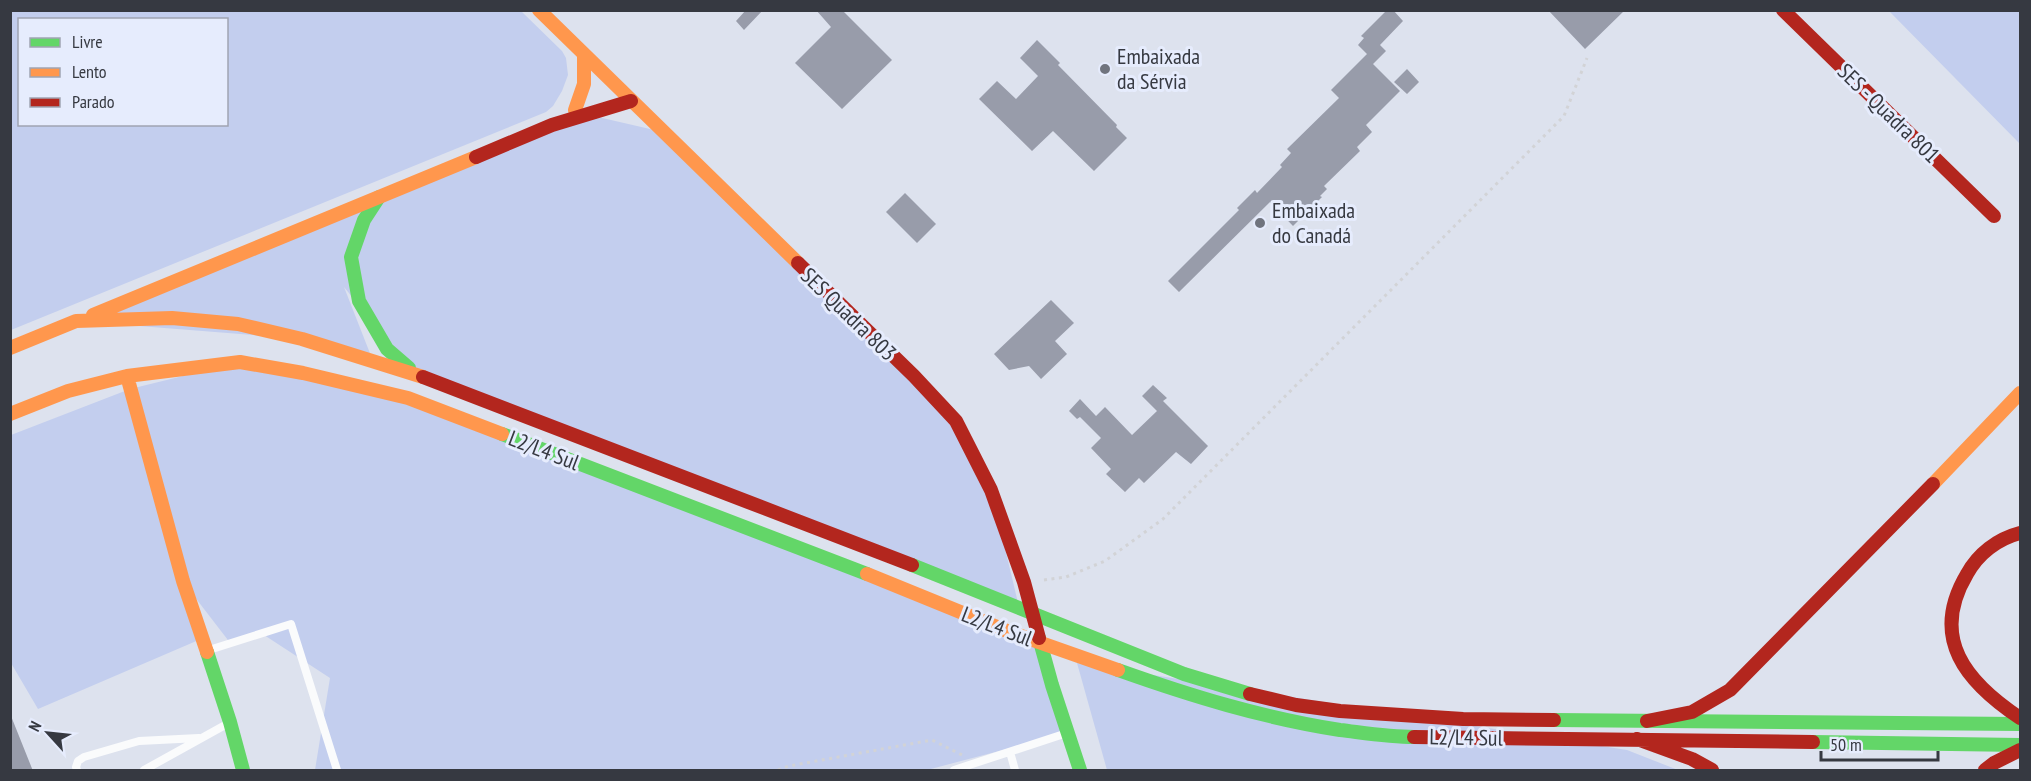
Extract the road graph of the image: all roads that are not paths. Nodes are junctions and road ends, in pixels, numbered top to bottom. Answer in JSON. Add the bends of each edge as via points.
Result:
{"nodes":[{"id":1,"x":539,"y":10,"type":"edge"},
{"id":2,"x":1783,"y":10,"type":"edge"},
{"id":3,"x":584,"y":55,"type":"junction"},
{"id":4,"x":605,"y":92,"type":"junction"},
{"id":5,"x":631,"y":101,"type":"junction"},
{"id":6,"x":580,"y":112,"type":"junction"},
{"id":7,"x":613,"y":119,"type":"dead end"},
{"id":8,"x":632,"y":123,"type":"dead end"},
{"id":9,"x":663,"y":132,"type":"junction"},
{"id":10,"x":379,"y":197,"type":"junction"},
{"id":11,"x":1995,"y":216,"type":"dead end"},
{"id":12,"x":76,"y":321,"type":"junction"},
{"id":13,"x":10,"y":348,"type":"edge"},
{"id":14,"x":415,"y":374,"type":"junction"},
{"id":15,"x":127,"y":376,"type":"junction"},
{"id":16,"x":2020,"y":393,"type":"edge"},
{"id":17,"x":10,"y":414,"type":"edge"},
{"id":18,"x":2020,"y":533,"type":"edge"},
{"id":19,"x":204,"y":651,"type":"junction"},
{"id":20,"x":2020,"y":718,"type":"edge"},
{"id":21,"x":1647,"y":721,"type":"junction"},
{"id":22,"x":230,"y":722,"type":"junction"},
{"id":23,"x":2020,"y":724,"type":"edge"},
{"id":24,"x":1067,"y":733,"type":"junction"},
{"id":25,"x":199,"y":738,"type":"junction"},
{"id":26,"x":1637,"y":739,"type":"junction"},
{"id":27,"x":2020,"y":747,"type":"edge"},
{"id":28,"x":1010,"y":752,"type":"junction"},
{"id":29,"x":970,"y":768,"type":"edge"},
{"id":30,"x":77,"y":771,"type":"edge"},
{"id":31,"x":144,"y":771,"type":"edge"},
{"id":32,"x":243,"y":771,"type":"edge"},
{"id":33,"x":337,"y":771,"type":"edge"},
{"id":34,"x":954,"y":771,"type":"edge"},
{"id":35,"x":1015,"y":771,"type":"edge"},
{"id":36,"x":1080,"y":771,"type":"edge"},
{"id":37,"x":1712,"y":771,"type":"edge"},
{"id":38,"x":1985,"y":771,"type":"edge"}],
"edges":[{"from":1,"to":3,"type":"main road","name":"SES Quadra 803"},
{"from":2,"to":11,"type":"main road","name":"SES - Quadra 801"},
{"from":3,"to":4,"type":"main road","name":"SES Quadra 803"},
{"from":3,"to":6,"type":"main road"},
{"from":4,"to":5,"type":"main road","name":"SES Quadra 803"},
{"from":4,"to":6,"type":"main road","name":"L2/L4 Sul"},
{"from":5,"to":6,"type":"main road","name":"L2/L4 Sul"},
{"from":5,"to":9,"type":"main road","name":"SES Quadra 803"},
{"from":6,"to":7,"type":"main road"},
{"from":6,"to":10,"type":"main road","name":"L2/L4 Sul"},
{"from":8,"to":9,"type":"main road"},
{"from":9,"to":24,"type":"main road","name":"SES Quadra 803","via":[[956,421],[991,490],[1024,582]]},
{"from":10,"to":12,"type":"main road","name":"L2/L4 Sul"},
{"from":10,"to":14,"type":"main road","via":[[364,220],[351,257],[359,301],[387,349]]},
{"from":12,"to":13,"type":"main road","name":"L2/L4 Sul"},
{"from":12,"to":14,"type":"main road","name":"L2/L4 Sul","via":[[172,318],[238,324],[303,339]]},
{"from":14,"to":21,"type":"main road","name":"L2/L4 Sul","via":[[1184,674],[1232,689],[1296,705],[1389,716]]},
{"from":15,"to":17,"type":"main road","name":"L2/L4 Sul","via":[[68,391]]},
{"from":15,"to":19,"type":"main road"},
{"from":15,"to":26,"type":"main road","name":"L2/L4 Sul","via":[[240,362],[408,398],[1007,631],[1240,710],[1389,737]]},
{"from":16,"to":21,"type":"main road","via":[[1730,690],[1692,712]]},
{"from":18,"to":20,"type":"main road","via":[[2009,535],[1982,552],[1965,574],[1951,603],[1951,631],[1957,656],[1973,681],[2000,707]]},
{"from":19,"to":22,"type":"main road"},
{"from":19,"to":33,"type":"lane","via":[[291,624]]},
{"from":21,"to":23,"type":"main road","name":"L2/L4 Sul"},
{"from":22,"to":25,"type":"lane"},
{"from":22,"to":32,"type":"main road"},
{"from":24,"to":28,"type":"lane"},
{"from":24,"to":36,"type":"main road","name":"SES Quadra 803"},
{"from":25,"to":30,"type":"lane","via":[[139,741],[84,757],[78,760]]},
{"from":25,"to":31,"type":"lane"},
{"from":26,"to":27,"type":"main road","name":"L2/L4 Sul"},
{"from":26,"to":37,"type":"main road","via":[[1692,759]]},
{"from":27,"to":38,"type":"main road"},
{"from":28,"to":29,"type":"lane"},
{"from":28,"to":35,"type":"lane"},
{"from":29,"to":34,"type":"lane"}]}
